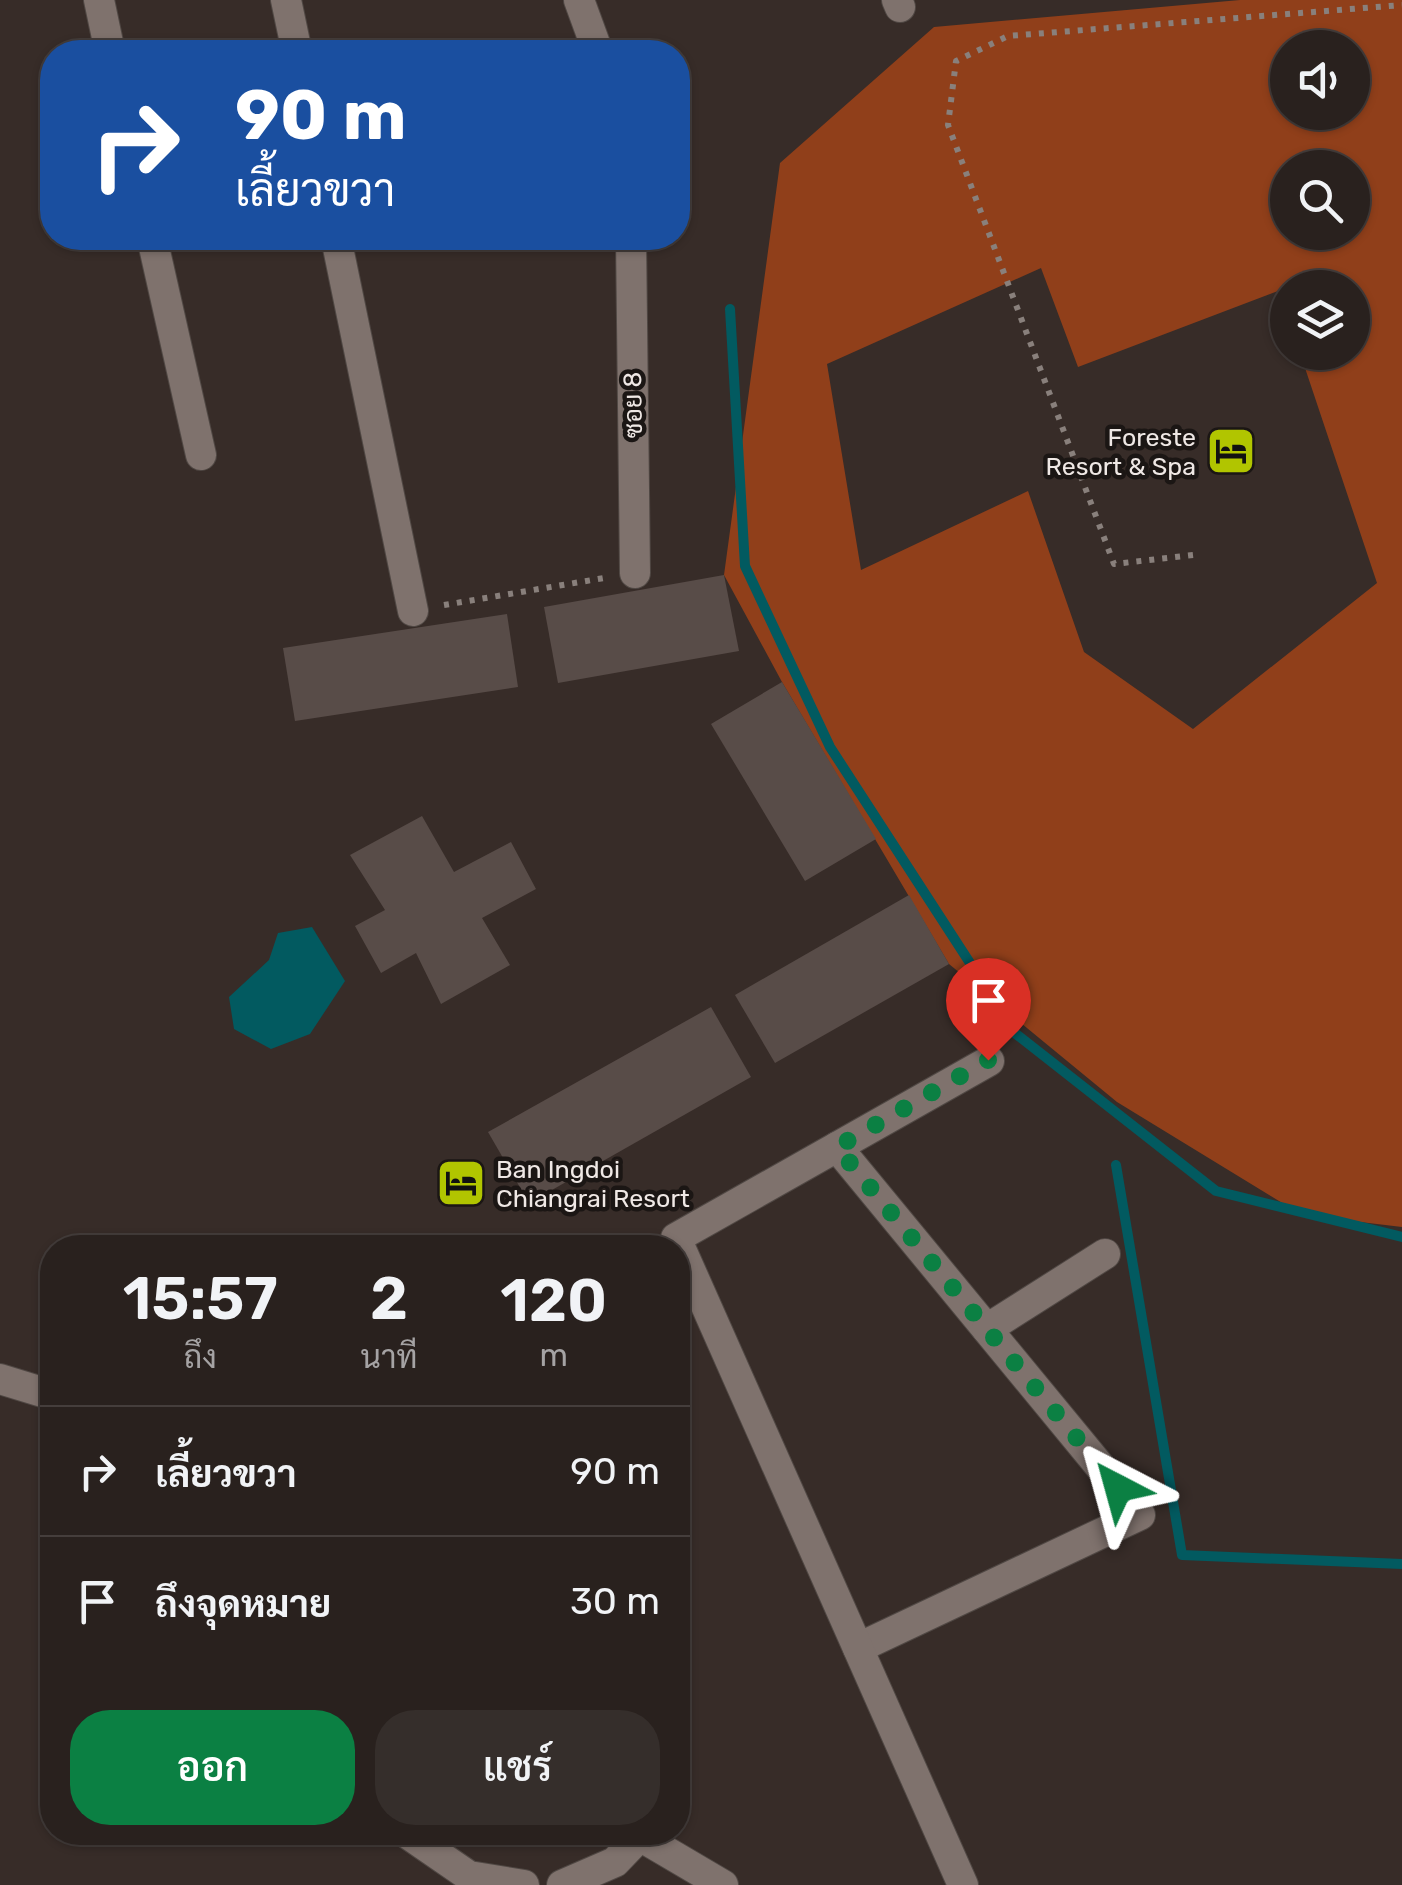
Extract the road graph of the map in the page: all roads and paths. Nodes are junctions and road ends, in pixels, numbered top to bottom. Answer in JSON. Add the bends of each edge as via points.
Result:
{"nodes":[{"id":1,"x":99,"y":0,"type":"edge"},
{"id":2,"x":286,"y":0,"type":"edge"},
{"id":3,"x":579,"y":0,"type":"edge"},
{"id":4,"x":1402,"y":5,"type":"edge"},
{"id":5,"x":107,"y":40,"type":"edge"},
{"id":6,"x":294,"y":40,"type":"edge"},
{"id":7,"x":594,"y":40,"type":"edge"},
{"id":8,"x":155,"y":250,"type":"edge"},
{"id":9,"x":339,"y":250,"type":"edge"},
{"id":10,"x":631,"y":250,"type":"edge"},
{"id":11,"x":201,"y":455,"type":"dead end"},
{"id":12,"x":1193,"y":555,"type":"dead end"},
{"id":13,"x":635,"y":572,"type":"joint"},
{"id":14,"x":414,"y":611,"type":"joint"},
{"id":15,"x":988,"y":1060,"type":"dead end"},
{"id":16,"x":837,"y":1147,"type":"junction"},
{"id":17,"x":681,"y":1235,"type":"edge"},
{"id":18,"x":1106,"y":1254,"type":"dead end"},
{"id":19,"x":690,"y":1270,"type":"edge"},
{"id":20,"x":987,"y":1330,"type":"junction"},
{"id":21,"x":0,"y":1379,"type":"edge"},
{"id":22,"x":40,"y":1392,"type":"edge"},
{"id":23,"x":858,"y":1648,"type":"junction"},
{"id":24,"x":420,"y":1845,"type":"edge"},
{"id":25,"x":628,"y":1845,"type":"edge"},
{"id":26,"x":653,"y":1845,"type":"edge"},
{"id":27,"x":465,"y":1881,"type":"edge"},
{"id":28,"x":524,"y":1885,"type":"edge"},
{"id":29,"x":562,"y":1885,"type":"edge"},
{"id":30,"x":723,"y":1885,"type":"edge"},
{"id":31,"x":963,"y":1885,"type":"edge"}],
"edges":[{"from":1,"to":5,"type":"street"},
{"from":2,"to":6,"type":"street"},
{"from":3,"to":7,"type":"street"},
{"from":4,"to":12,"type":"path","via":[[1008,36],[956,61],[948,125],[1114,564]]},
{"from":8,"to":11,"type":"street"},
{"from":9,"to":14,"type":"street"},
{"from":10,"to":13,"type":"street","name":"ซอย 8"},
{"from":13,"to":14,"type":"path"},
{"from":15,"to":16,"type":"street"},
{"from":16,"to":17,"type":"street"},
{"from":16,"to":20,"type":"street"},
{"from":18,"to":20,"type":"street"},
{"from":19,"to":23,"type":"street"},
{"from":20,"to":23,"type":"street","via":[[1140,1515]]},
{"from":21,"to":22,"type":"street"},
{"from":23,"to":31,"type":"street"},
{"from":24,"to":27,"type":"street"},
{"from":25,"to":29,"type":"street","via":[[615,1862]]},
{"from":26,"to":30,"type":"street"},
{"from":27,"to":28,"type":"street"}]}
